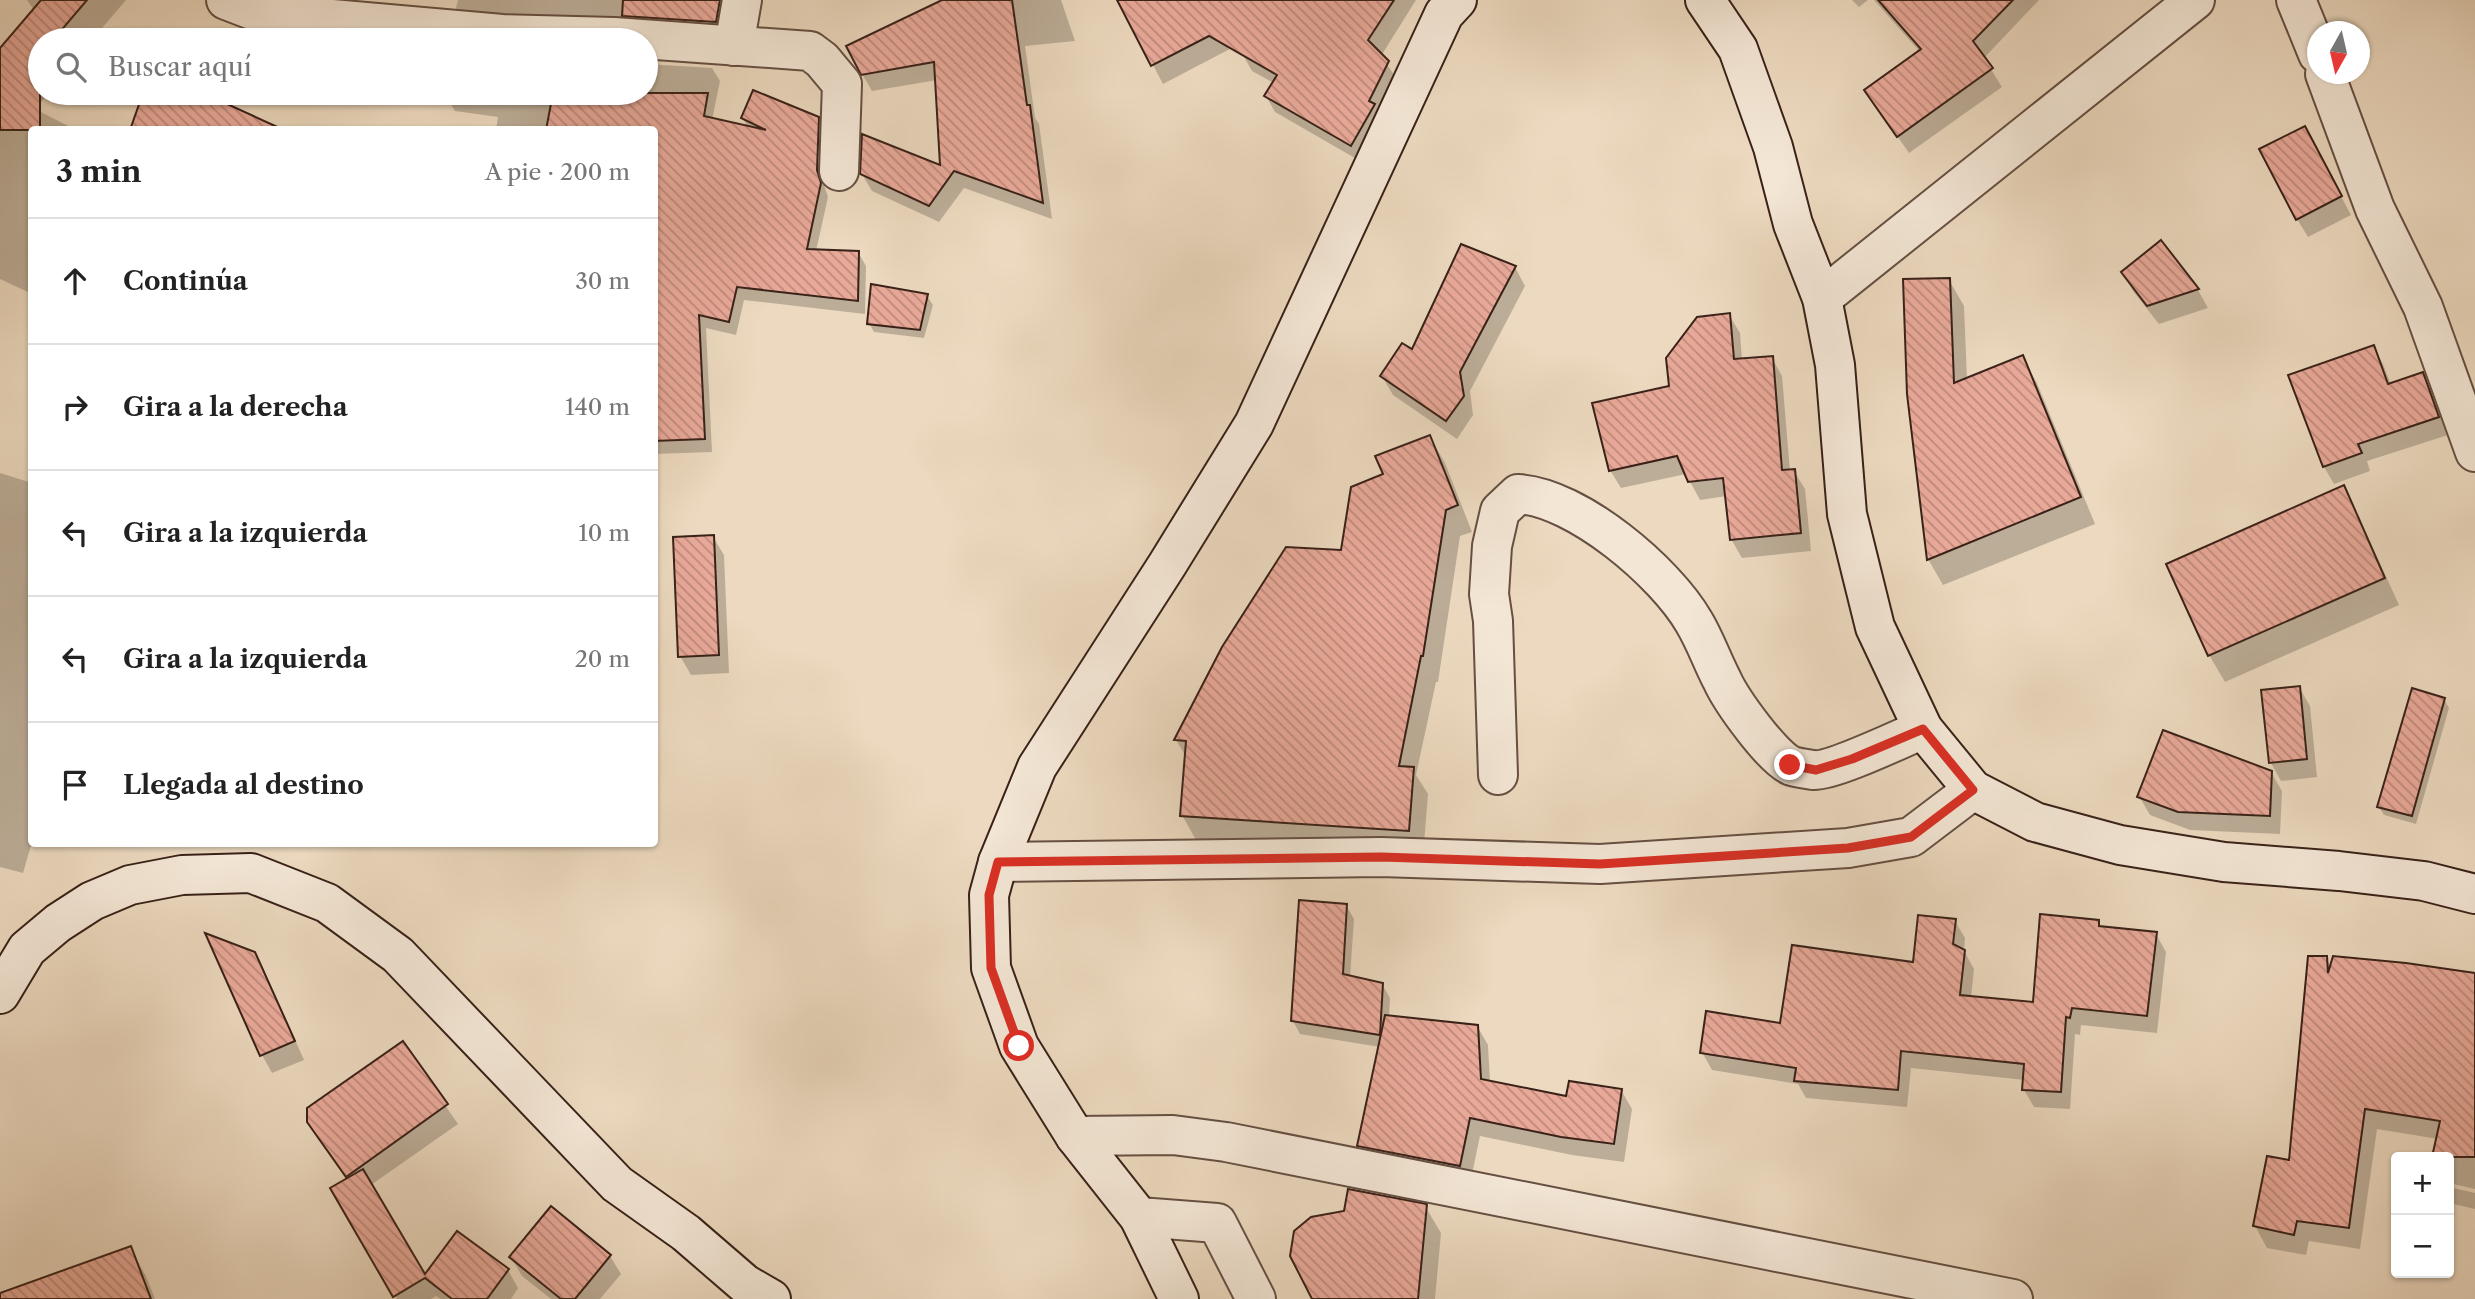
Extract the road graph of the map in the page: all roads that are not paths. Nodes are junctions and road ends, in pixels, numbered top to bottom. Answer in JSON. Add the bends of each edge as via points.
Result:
{"nodes":[{"id":1,"x":226,"y":0,"type":"edge"},
{"id":2,"x":742,"y":0,"type":"edge"},
{"id":3,"x":1457,"y":0,"type":"edge"},
{"id":4,"x":1705,"y":0,"type":"edge"},
{"id":5,"x":2195,"y":0,"type":"edge"},
{"id":6,"x":2296,"y":0,"type":"edge"},
{"id":7,"x":2307,"y":27,"type":"edge"},
{"id":8,"x":434,"y":28,"type":"edge"},
{"id":9,"x":658,"y":40,"type":"edge"},
{"id":10,"x":734,"y":46,"type":"junction"},
{"id":11,"x":2329,"y":84,"type":"edge"},
{"id":12,"x":839,"y":172,"type":"dead end"},
{"id":13,"x":1822,"y":298,"type":"junction"},
{"id":14,"x":2475,"y":452,"type":"edge"},
{"id":15,"x":1923,"y":729,"type":"junction"},
{"id":16,"x":1497,"y":775,"type":"dead end"},
{"id":17,"x":1973,"y":790,"type":"junction"},
{"id":18,"x":998,"y":862,"type":"junction"},
{"id":19,"x":2475,"y":894,"type":"edge"},
{"id":20,"x":0,"y":994,"type":"edge"},
{"id":21,"x":1075,"y":1136,"type":"junction"},
{"id":22,"x":1139,"y":1217,"type":"junction"},
{"id":23,"x":771,"y":1299,"type":"edge"},
{"id":24,"x":1179,"y":1299,"type":"edge"},
{"id":25,"x":1256,"y":1299,"type":"edge"},
{"id":26,"x":2013,"y":1299,"type":"edge"}],
"edges":[{"from":1,"to":8,"type":"street","via":[[276,14]]},
{"from":2,"to":10,"type":"street"},
{"from":3,"to":18,"type":"street","via":[[1438,26],[1254,424],[1037,767]]},
{"from":4,"to":13,"type":"street","via":[[1738,49],[1773,147],[1793,225]]},
{"from":5,"to":13,"type":"street"},
{"from":6,"to":7,"type":"street"},
{"from":9,"to":10,"type":"street"},
{"from":10,"to":12,"type":"street","via":[[810,51],[835,76],[842,85]]},
{"from":11,"to":14,"type":"street","via":[[2375,209],[2423,307]]},
{"from":13,"to":15,"type":"street","via":[[1835,365],[1847,514],[1875,628]]},
{"from":15,"to":16,"type":"street","via":[[1816,770],[1790,765],[1760,737],[1723,683],[1694,621],[1658,576],[1602,529],[1566,507],[1518,494],[1500,511],[1492,546],[1489,594]]},
{"from":15,"to":17,"type":"street"},
{"from":17,"to":18,"type":"street","via":[[1911,837],[1821,850],[1600,864],[1381,857]]},
{"from":17,"to":19,"type":"street","via":[[2035,822],[2120,845],[2224,862],[2424,881]]},
{"from":18,"to":21,"type":"street","via":[[989,895],[991,968],[1019,1046]]},
{"from":20,"to":23,"type":"street","via":[[27,949],[58,923],[92,901],[130,886],[182,876],[251,873],[327,903],[398,955],[617,1184],[686,1233],[745,1284]]},
{"from":21,"to":22,"type":"street"},
{"from":21,"to":26,"type":"street","via":[[1173,1135],[1226,1142]]},
{"from":22,"to":24,"type":"street"},
{"from":22,"to":25,"type":"street","via":[[1217,1223]]}]}
